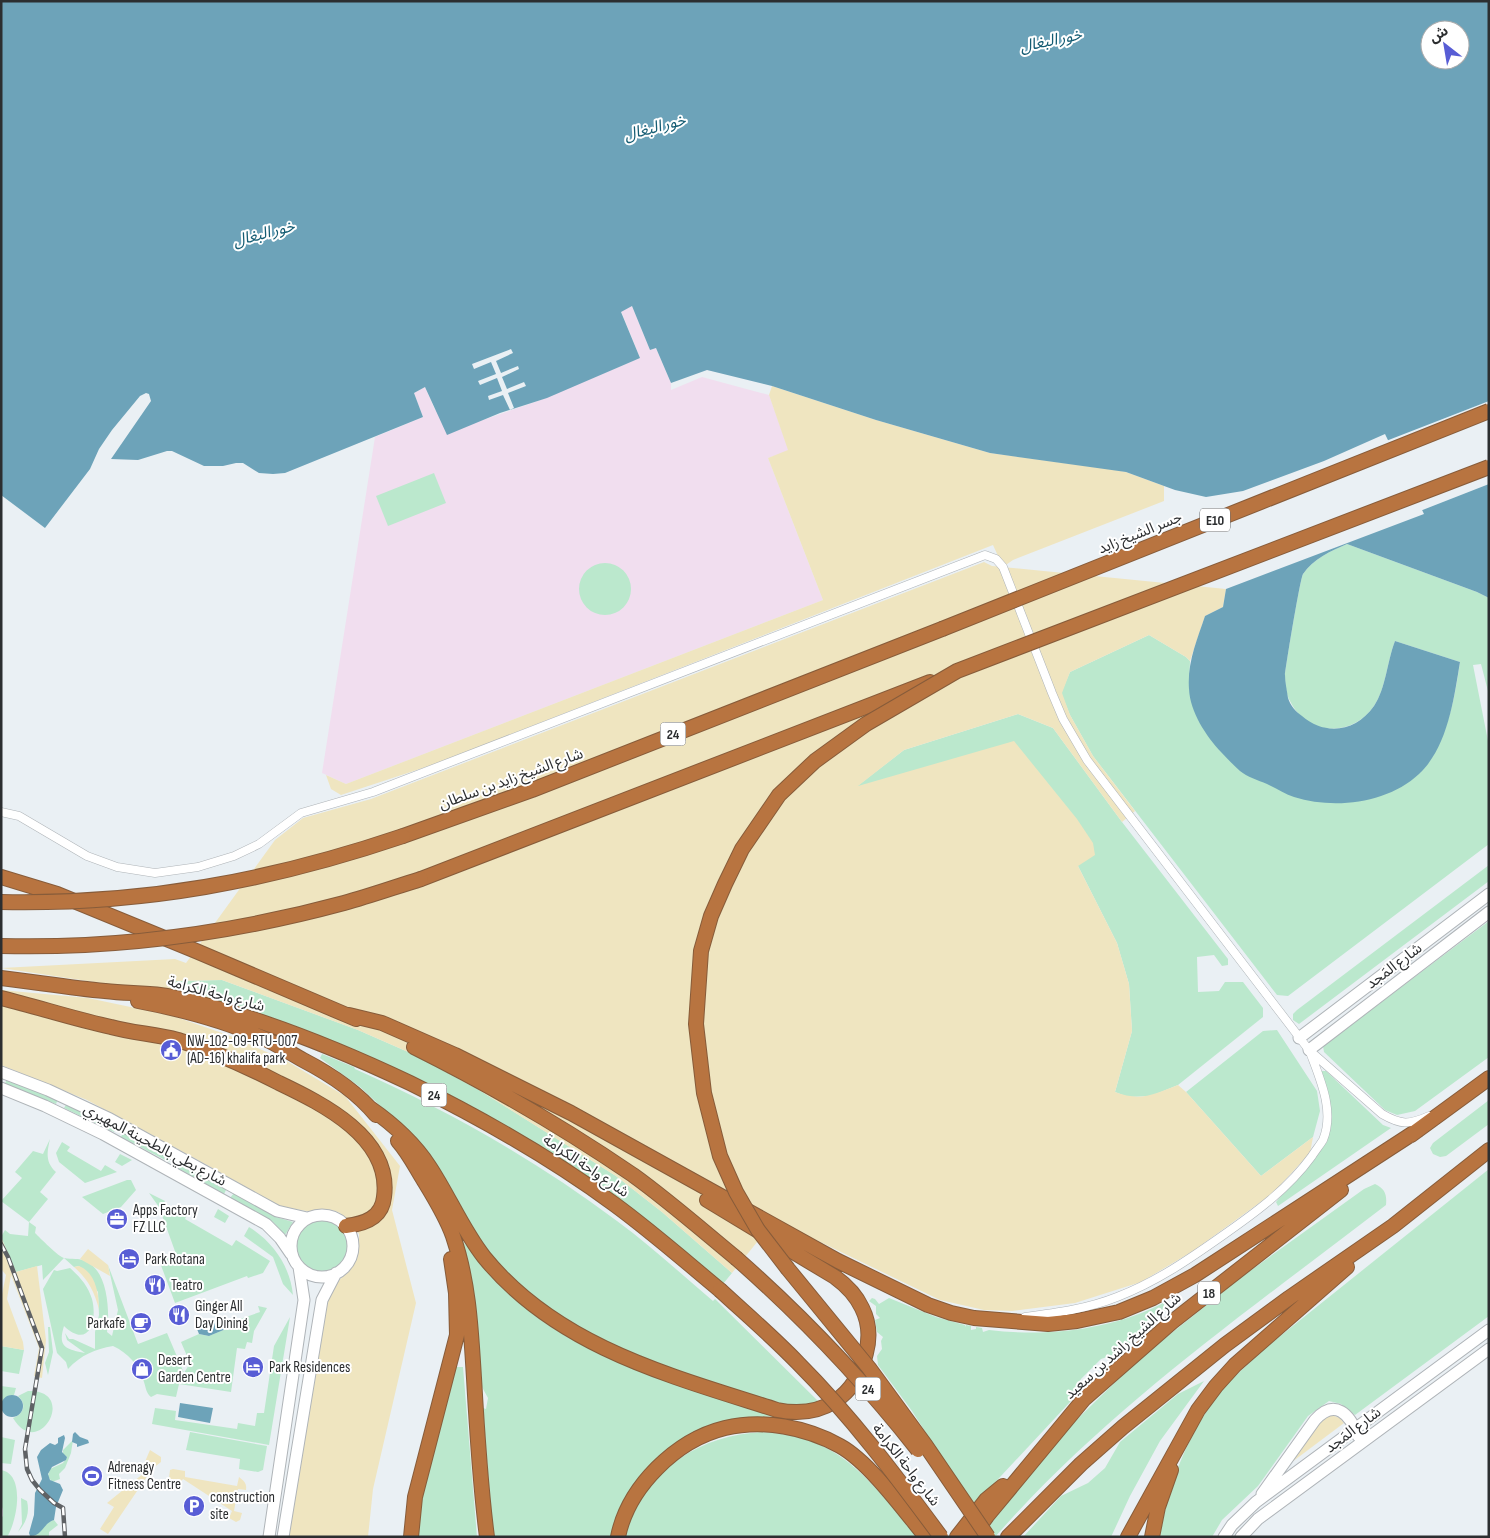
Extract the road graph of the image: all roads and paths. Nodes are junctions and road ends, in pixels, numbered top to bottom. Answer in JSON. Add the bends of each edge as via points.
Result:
{"nodes":[{"id":1,"x":1489,"y":411,"type":"edge"},
{"id":2,"x":1489,"y":467,"type":"edge"},
{"id":3,"x":942,"y":630,"type":"joint"},
{"id":4,"x":957,"y":671,"type":"junction"},
{"id":5,"x":1,"y":812,"type":"edge"},
{"id":6,"x":1,"y":877,"type":"edge"},
{"id":7,"x":1489,"y":894,"type":"edge"},
{"id":8,"x":1,"y":902,"type":"edge"},
{"id":9,"x":1489,"y":912,"type":"edge"},
{"id":10,"x":1,"y":946,"type":"edge"},
{"id":11,"x":1,"y":978,"type":"edge"},
{"id":12,"x":106,"y":992,"type":"junction"},
{"id":13,"x":1,"y":998,"type":"edge"},
{"id":14,"x":349,"y":1015,"type":"junction"},
{"id":15,"x":1300,"y":1038,"type":"junction"},
{"id":16,"x":1309,"y":1050,"type":"junction"},
{"id":17,"x":1,"y":1072,"type":"edge"},
{"id":18,"x":1489,"y":1078,"type":"edge"},
{"id":19,"x":1,"y":1088,"type":"edge"},
{"id":20,"x":1453,"y":1104,"type":"junction"},
{"id":21,"x":370,"y":1108,"type":"junction"},
{"id":22,"x":1418,"y":1130,"type":"junction"},
{"id":23,"x":1489,"y":1150,"type":"edge"},
{"id":24,"x":667,"y":1167,"type":"junction"},
{"id":25,"x":431,"y":1192,"type":"junction"},
{"id":26,"x":307,"y":1218,"type":"junction"},
{"id":27,"x":346,"y":1226,"type":"junction"},
{"id":28,"x":1393,"y":1226,"type":"junction"},
{"id":29,"x":291,"y":1254,"type":"junction"},
{"id":30,"x":299,"y":1268,"type":"junction"},
{"id":31,"x":336,"y":1273,"type":"junction"},
{"id":32,"x":1001,"y":1320,"type":"junction"},
{"id":33,"x":1489,"y":1330,"type":"edge"},
{"id":34,"x":1489,"y":1350,"type":"edge"},
{"id":35,"x":1355,"y":1429,"type":"junction"},
{"id":36,"x":1183,"y":1438,"type":"junction"},
{"id":37,"x":1360,"y":1445,"type":"junction"},
{"id":38,"x":427,"y":1451,"type":"junction"},
{"id":39,"x":1019,"y":1476,"type":"junction"},
{"id":40,"x":1256,"y":1502,"type":"junction"},
{"id":41,"x":269,"y":1537,"type":"edge"},
{"id":42,"x":283,"y":1537,"type":"edge"},
{"id":43,"x":404,"y":1537,"type":"edge"},
{"id":44,"x":411,"y":1537,"type":"edge"},
{"id":45,"x":487,"y":1537,"type":"edge"},
{"id":46,"x":618,"y":1537,"type":"edge"},
{"id":47,"x":926,"y":1537,"type":"edge"},
{"id":48,"x":941,"y":1537,"type":"edge"},
{"id":49,"x":957,"y":1537,"type":"edge"},
{"id":50,"x":972,"y":1537,"type":"edge"},
{"id":51,"x":982,"y":1537,"type":"edge"},
{"id":52,"x":988,"y":1537,"type":"edge"},
{"id":53,"x":1008,"y":1537,"type":"edge"},
{"id":54,"x":1128,"y":1537,"type":"edge"},
{"id":55,"x":1152,"y":1537,"type":"edge"},
{"id":56,"x":1224,"y":1537,"type":"edge"},
{"id":57,"x":1241,"y":1537,"type":"edge"}],
"edges":[{"from":1,"to":3,"type":"highway","name":"جسر الشيخ زايد","number":"E10","bridge":true},
{"from":2,"to":4,"type":"highway","bridge":true},
{"from":3,"to":8,"type":"highway","name":"شارع الشيخ زايد بن سلطان","number":"24","bridge":true,"via":[[532,790],[311,865],[170,893],[74,902]]},
{"from":4,"to":10,"type":"highway","bridge":true,"via":[[421,879],[345,902],[268,921],[190,935],[111,944]]},
{"from":4,"to":52,"type":"highway","bridge":true,"via":[[866,724],[815,761],[779,795],[742,849],[711,916],[701,951],[696,1024],[707,1108],[720,1156],[736,1192],[758,1230],[869,1368]]},
{"from":5,"to":15,"type":"street","via":[[19,816],[86,856],[118,867],[155,873],[198,867],[234,856],[258,844],[301,813],[373,792],[985,555],[996,559],[1003,567],[1063,719],[1086,760]]},
{"from":6,"to":14,"type":"highway","number":"24","via":[[57,894]]},
{"from":7,"to":15,"type":"street","name":"شارع المَجد"},
{"from":9,"to":16,"type":"street","name":"شارع المَجد"},
{"from":11,"to":12,"type":"highway","number":"24"},
{"from":12,"to":21,"type":"highway","via":[[222,1022],[263,1038],[340,1082]]},
{"from":12,"to":48,"type":"highway","name":"شارع واحة الكرامة","number":"24","bridge":true,"via":[[171,997],[265,1023],[332,1048],[456,1105],[552,1162],[614,1203],[720,1290],[798,1363],[890,1467]]},
{"from":13,"to":27,"type":"highway","via":[[111,1027],[176,1040],[211,1052],[263,1074],[332,1112],[350,1125],[376,1155],[386,1185],[384,1200],[374,1218]]},
{"from":14,"to":24,"type":"highway","via":[[382,1023],[455,1055],[571,1113]]},
{"from":14,"to":51,"type":"highway","name":"شارع واحة الكرامة","number":"24","bridge":true,"via":[[473,1076],[581,1141],[634,1176],[736,1258],[802,1319],[864,1384]]},
{"from":15,"to":16,"type":"street"},
{"from":16,"to":20,"type":"street","via":[[1393,1120],[1409,1123]]},
{"from":16,"to":32,"type":"street","via":[[1324,1089],[1326,1126],[1322,1140],[1304,1166],[1272,1200],[1184,1263],[1116,1298],[1073,1311]]},
{"from":17,"to":26,"type":"street","name":"شارع بطي بالطحينة المهيري","via":[[110,1119],[276,1211]]},
{"from":18,"to":20,"type":"highway","name":"شارع الشيخ راشد بن سعيد","number":"18"},
{"from":19,"to":29,"type":"street","name":"شارع بطي بالطحينة المهيري","via":[[103,1134],[266,1224]]},
{"from":20,"to":22,"type":"highway","name":"شارع الشيخ راشد بن سعيد","number":"18"},
{"from":21,"to":24,"type":"highway","via":[[396,1128],[422,1155],[466,1232],[495,1269],[526,1299],[572,1332],[640,1364],[777,1410],[809,1411],[838,1399],[856,1380],[867,1348],[865,1315],[853,1293],[830,1274],[690,1189]]},
{"from":21,"to":25,"type":"highway","via":[[406,1149]]},
{"from":22,"to":32,"type":"highway","via":[[1195,1275],[1153,1298],[1119,1312],[1077,1321],[1048,1324]]},
{"from":22,"to":39,"type":"highway","name":"شارع الشيخ راشد بن سعيد","number":"18","via":[[1172,1322],[1084,1399]]},
{"from":23,"to":28,"type":"highway"},
{"from":24,"to":32,"type":"highway","via":[[838,1261],[921,1302],[951,1313]]},
{"from":25,"to":38,"type":"highway","via":[[450,1251],[457,1335]]},
{"from":25,"to":45,"type":"highway","via":[[452,1234],[466,1290]]},
{"from":26,"to":27,"type":"street","via":[[328,1215]]},
{"from":26,"to":29,"type":"street","via":[[293,1233]]},
{"from":27,"to":31,"type":"street","via":[[353,1242],[352,1252],[344,1268]]},
{"from":28,"to":36,"type":"highway","via":[[1235,1365],[1198,1410]]},
{"from":28,"to":53,"type":"highway","via":[[1288,1298],[1123,1427]]},
{"from":29,"to":30,"type":"street"},
{"from":30,"to":31,"type":"street","via":[[321,1277]]},
{"from":30,"to":41,"type":"street","via":[[304,1300]]},
{"from":31,"to":42,"type":"street","via":[[322,1300]]},
{"from":33,"to":35,"type":"street","name":"شارع المَجد"},
{"from":34,"to":37,"type":"street","name":"شارع المَجد"},
{"from":35,"to":37,"type":"street"},
{"from":35,"to":40,"type":"street","name":"شارع المَجد"},
{"from":35,"to":40,"type":"street","via":[[1343,1412],[1325,1411]]},
{"from":36,"to":54,"type":"highway"},
{"from":36,"to":55,"type":"highway","via":[[1158,1507]]},
{"from":37,"to":57,"type":"street","name":"شارع المَجد","via":[[1258,1519]]},
{"from":38,"to":43,"type":"highway","via":[[410,1492]]},
{"from":38,"to":44,"type":"highway","via":[[415,1497]]},
{"from":39,"to":49,"type":"highway","via":[[992,1494]]},
{"from":39,"to":50,"type":"highway","name":"شارع الشيخ راشد بن سعيد","number":"18"},
{"from":40,"to":56,"type":"street","name":"شارع المَجد"},
{"from":46,"to":47,"type":"highway","via":[[634,1497],[672,1454],[725,1428],[758,1425],[793,1428],[841,1446],[864,1465]]}]}
